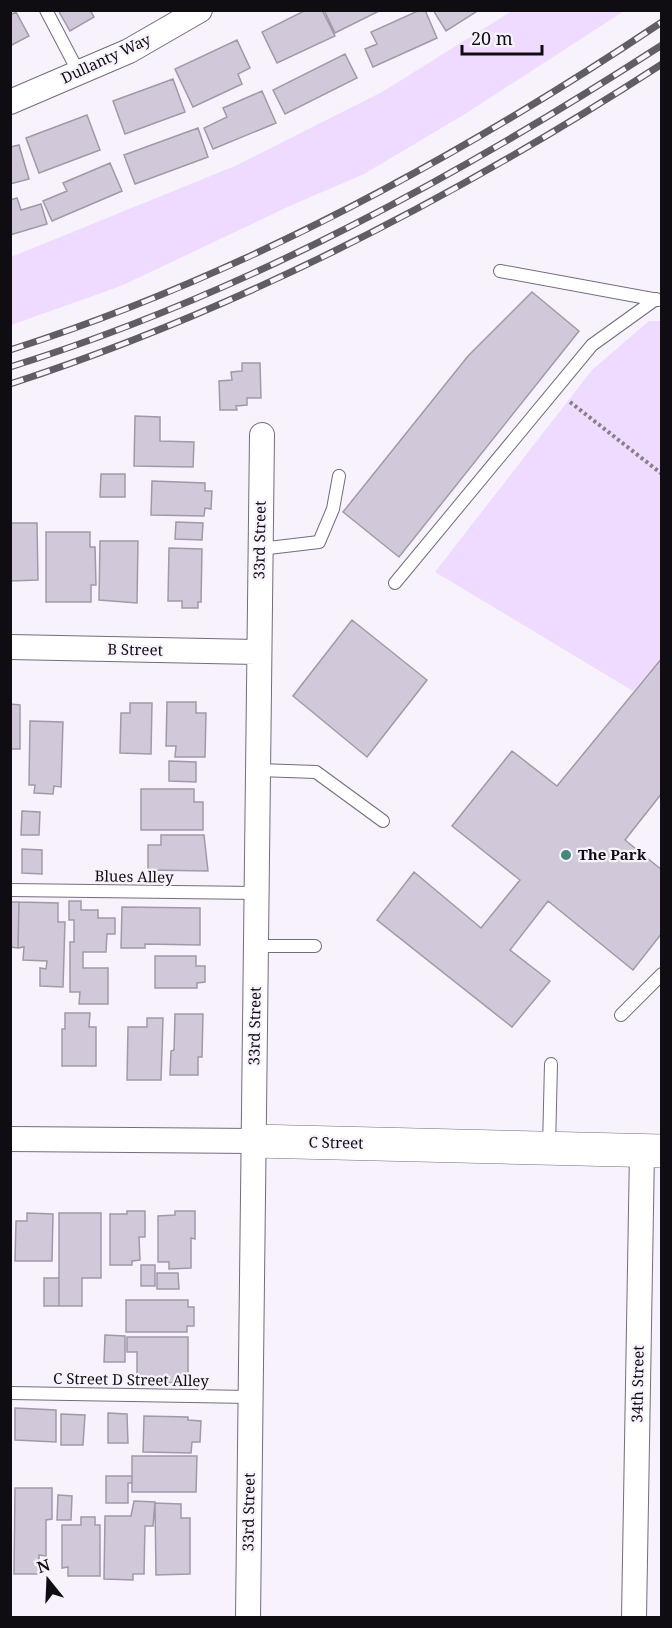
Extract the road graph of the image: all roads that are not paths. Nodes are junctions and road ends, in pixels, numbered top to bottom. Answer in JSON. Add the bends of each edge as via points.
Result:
{"nodes":[{"id":1,"x":46,"y":10,"type":"edge"},
{"id":2,"x":200,"y":10,"type":"edge"},
{"id":3,"x":79,"y":73,"type":"junction"},
{"id":4,"x":10,"y":102,"type":"edge"},
{"id":5,"x":500,"y":271,"type":"dead end"},
{"id":6,"x":659,"y":300,"type":"edge"},
{"id":7,"x":262,"y":435,"type":"dead end"},
{"id":8,"x":339,"y":476,"type":"dead end"},
{"id":9,"x":260,"y":549,"type":"junction"},
{"id":10,"x":395,"y":583,"type":"dead end"},
{"id":11,"x":10,"y":648,"type":"edge"},
{"id":12,"x":259,"y":652,"type":"junction"},
{"id":13,"x":258,"y":770,"type":"junction"},
{"id":14,"x":382,"y":821,"type":"dead end"},
{"id":15,"x":10,"y":890,"type":"edge"},
{"id":16,"x":256,"y":894,"type":"junction"},
{"id":17,"x":256,"y":946,"type":"junction"},
{"id":18,"x":315,"y":946,"type":"dead end"},
{"id":19,"x":662,"y":974,"type":"edge"},
{"id":20,"x":621,"y":1015,"type":"dead end"},
{"id":21,"x":551,"y":1064,"type":"dead end"},
{"id":22,"x":10,"y":1139,"type":"edge"},
{"id":23,"x":253,"y":1141,"type":"junction"},
{"id":24,"x":549,"y":1148,"type":"junction"},
{"id":25,"x":652,"y":1151,"type":"edge"},
{"id":26,"x":10,"y":1393,"type":"edge"},
{"id":27,"x":250,"y":1397,"type":"junction"},
{"id":28,"x":248,"y":1617,"type":"edge"},
{"id":29,"x":634,"y":1617,"type":"edge"}],
"edges":[{"from":1,"to":3,"type":"lane"},
{"from":2,"to":3,"type":"street","name":"Dullanty Way","via":[[129,51]]},
{"from":3,"to":4,"type":"street","name":"Dullanty Way"},
{"from":5,"to":6,"type":"lane"},
{"from":6,"to":10,"type":"lane","via":[[592,345]]},
{"from":7,"to":9,"type":"street","name":"33rd Street"},
{"from":8,"to":9,"type":"lane","via":[[333,508],[319,542]]},
{"from":9,"to":12,"type":"street","name":"33rd Street"},
{"from":11,"to":12,"type":"street","name":"B Street"},
{"from":12,"to":13,"type":"street","name":"33rd Street"},
{"from":13,"to":14,"type":"lane","via":[[316,772]]},
{"from":13,"to":16,"type":"street","name":"33rd Street"},
{"from":15,"to":16,"type":"lane","name":"Blues Alley"},
{"from":16,"to":17,"type":"street","name":"33rd Street"},
{"from":17,"to":18,"type":"lane"},
{"from":17,"to":23,"type":"street","name":"33rd Street"},
{"from":19,"to":20,"type":"lane"},
{"from":21,"to":24,"type":"lane"},
{"from":22,"to":23,"type":"street","name":"C Street"},
{"from":23,"to":24,"type":"street","name":"C Street"},
{"from":23,"to":27,"type":"street","name":"33rd Street"},
{"from":24,"to":25,"type":"street","name":"C Street"},
{"from":25,"to":29,"type":"street","name":"34th Street"},
{"from":26,"to":27,"type":"lane","name":"C Street D Street Alley"},
{"from":27,"to":28,"type":"street","name":"33rd Street"}]}
